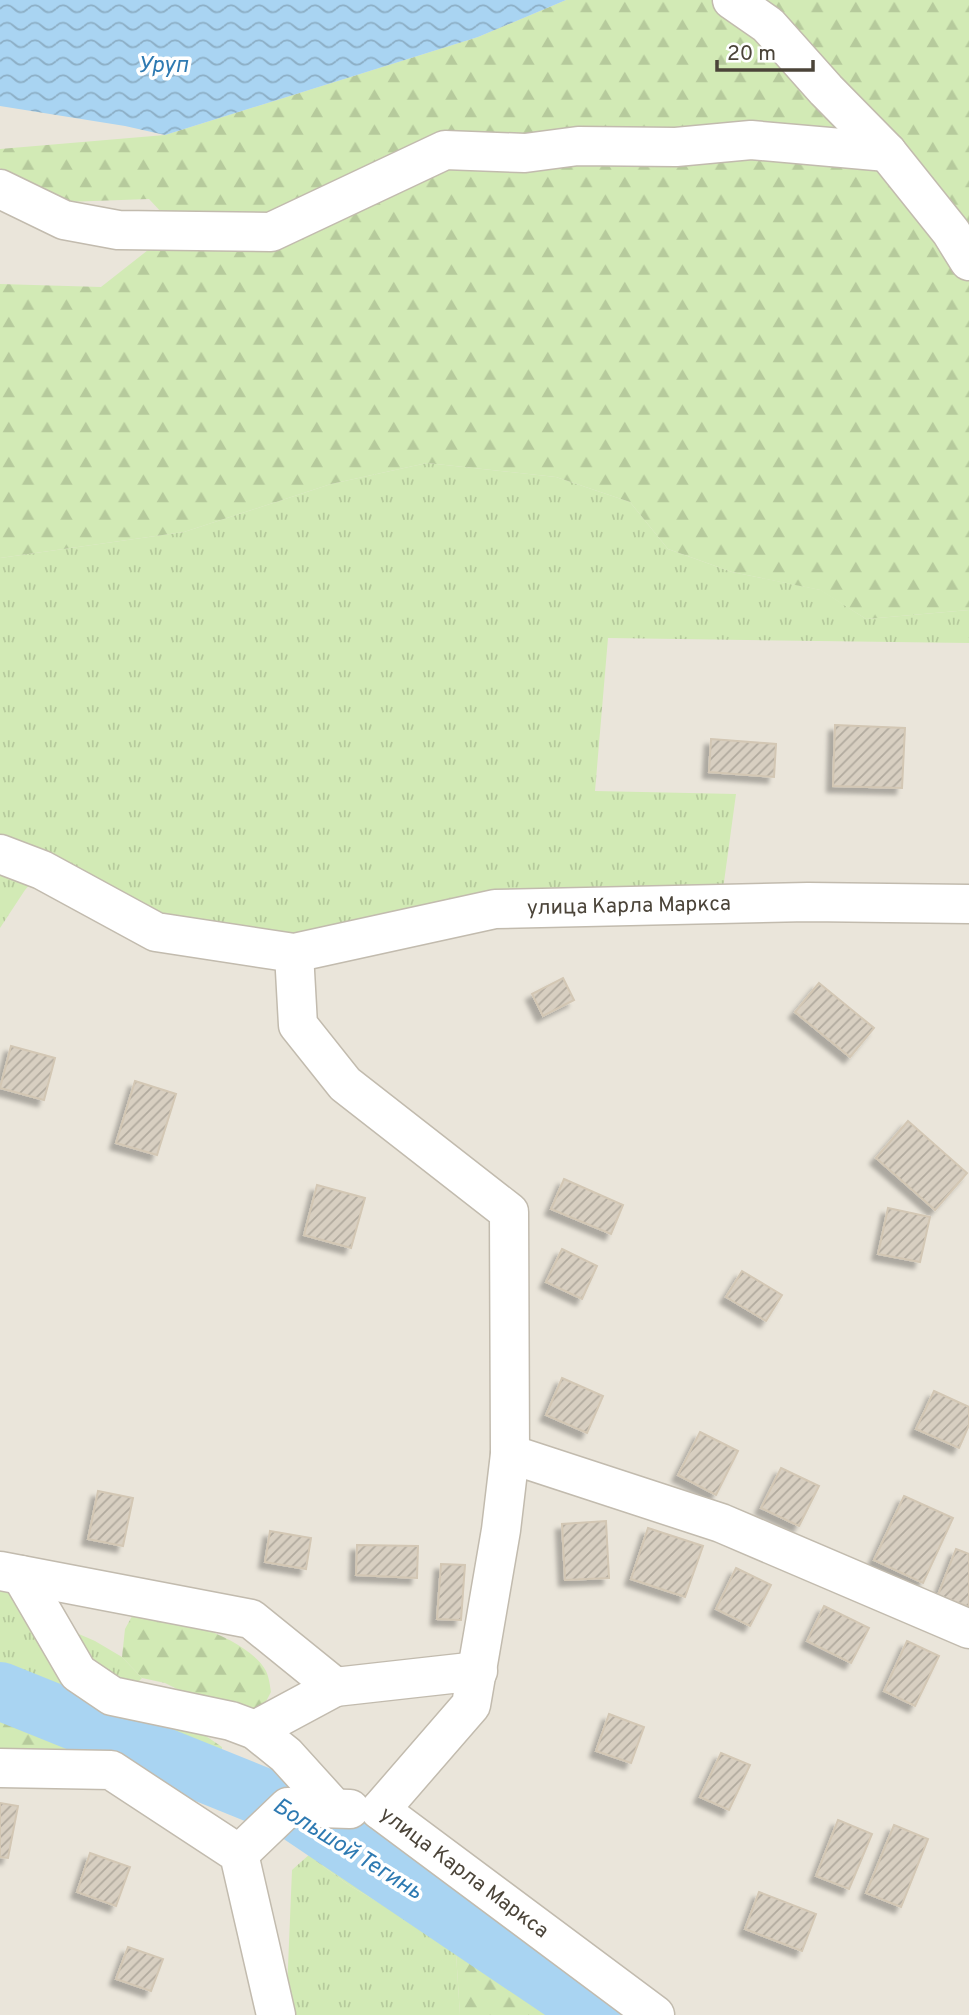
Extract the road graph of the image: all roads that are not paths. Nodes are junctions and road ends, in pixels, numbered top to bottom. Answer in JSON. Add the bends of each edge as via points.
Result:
{"nodes":[{"id":1,"x":733,"y":0,"type":"edge"},
{"id":2,"x":887,"y":152,"type":"junction"},
{"id":3,"x":0,"y":189,"type":"edge"},
{"id":4,"x":969,"y":261,"type":"edge"},
{"id":5,"x":0,"y":854,"type":"edge"},
{"id":6,"x":969,"y":904,"type":"edge"},
{"id":7,"x":294,"y":953,"type":"junction"},
{"id":8,"x":510,"y":1454,"type":"junction"},
{"id":9,"x":10,"y":1573,"type":"edge"},
{"id":10,"x":969,"y":1629,"type":"edge"},
{"id":11,"x":478,"y":1671,"type":"junction"},
{"id":12,"x":335,"y":1686,"type":"junction"},
{"id":13,"x":255,"y":1730,"type":"junction"},
{"id":14,"x":0,"y":1768,"type":"edge"},
{"id":15,"x":334,"y":1808,"type":"junction"},
{"id":16,"x":380,"y":1810,"type":"junction"},
{"id":17,"x":239,"y":1854,"type":"junction"},
{"id":18,"x":276,"y":2015,"type":"edge"},
{"id":19,"x":654,"y":2015,"type":"edge"}],
"edges":[{"from":1,"to":2,"type":"street","via":[[768,25]]},
{"from":2,"to":3,"type":"street","via":[[751,140],[676,147],[578,146],[525,153],[445,150],[271,232],[118,230],[64,220]]},
{"from":2,"to":4,"type":"street"},
{"from":5,"to":7,"type":"street","name":"улица Карла Маркса","via":[[42,870],[156,932]]},
{"from":6,"to":7,"type":"street","name":"улица Карла Маркса","via":[[808,902],[495,909]]},
{"from":7,"to":8,"type":"street","name":"улица Карла Маркса","via":[[298,1025],[345,1084],[509,1212]]},
{"from":8,"to":10,"type":"street","via":[[720,1523]]},
{"from":8,"to":11,"type":"street","name":"улица Карла Маркса"},
{"from":9,"to":12,"type":"street","via":[[251,1619]]},
{"from":9,"to":13,"type":"street","via":[[78,1673],[113,1696]]},
{"from":11,"to":12,"type":"street"},
{"from":11,"to":16,"type":"street","name":"улица Карла Маркса","via":[[471,1705]]},
{"from":12,"to":13,"type":"street"},
{"from":13,"to":15,"type":"street","via":[[286,1755]]},
{"from":14,"to":17,"type":"street","via":[[111,1770]]},
{"from":15,"to":16,"type":"street"},
{"from":15,"to":17,"type":"street","via":[[288,1807]]},
{"from":16,"to":19,"type":"street","name":"улица Карла Маркса"},
{"from":17,"to":18,"type":"street"}]}
